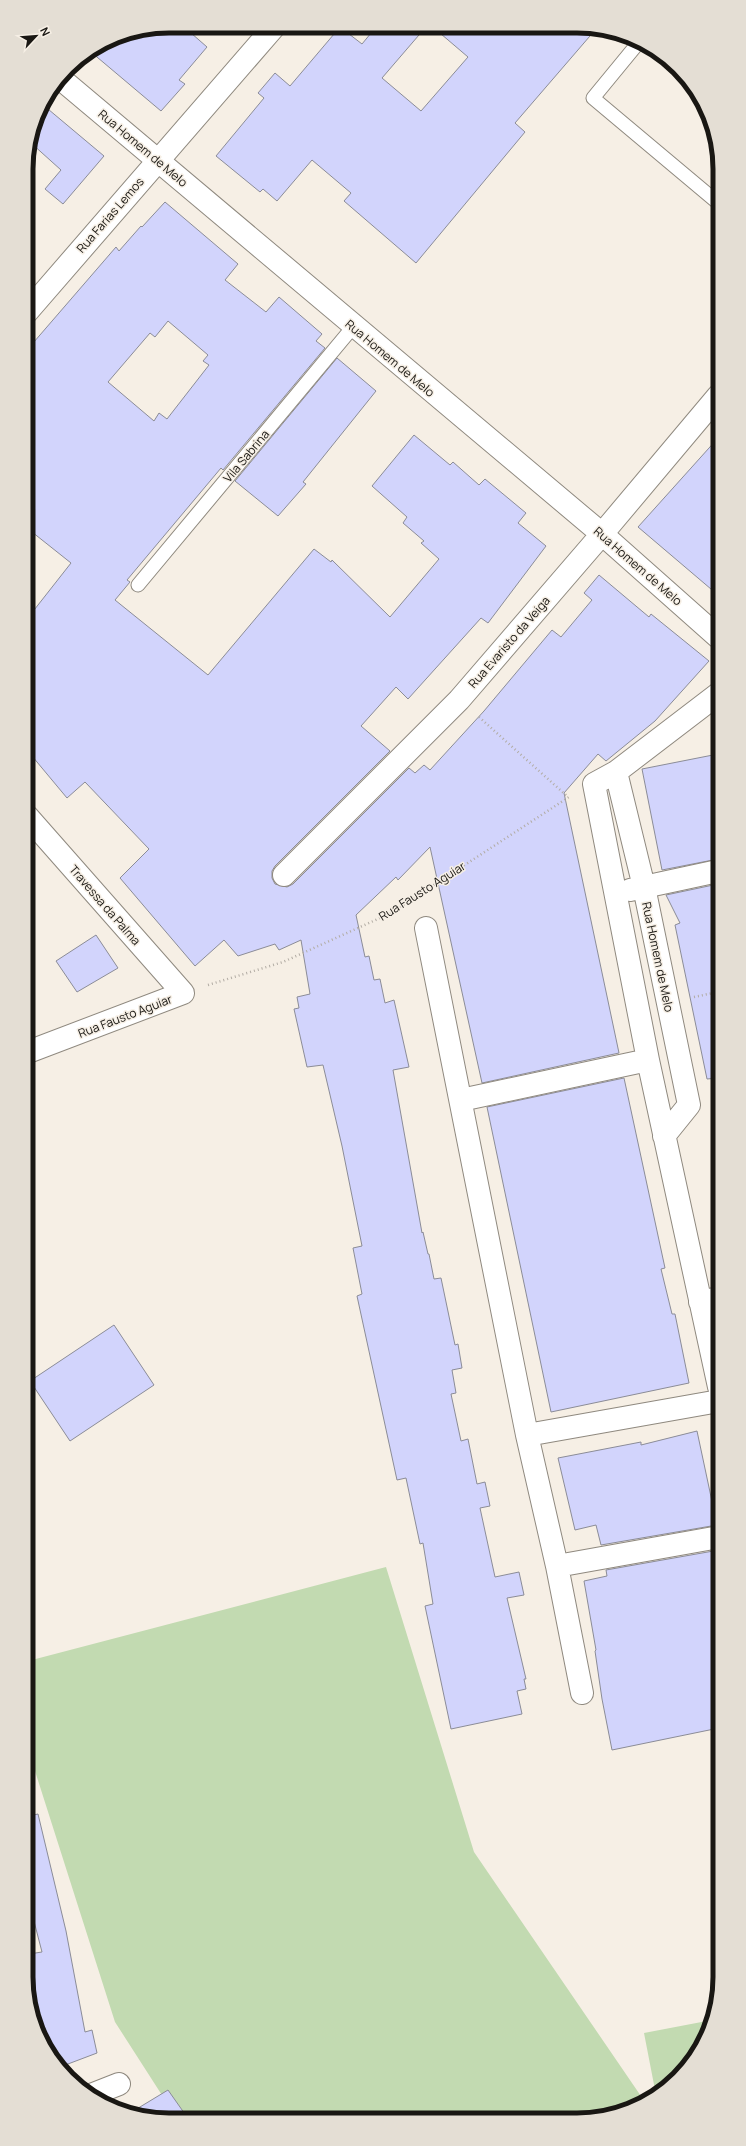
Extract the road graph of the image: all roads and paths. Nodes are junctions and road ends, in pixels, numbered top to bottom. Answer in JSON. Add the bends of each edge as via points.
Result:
{"nodes":[{"id":1,"x":269,"y":33,"type":"edge"},
{"id":2,"x":635,"y":46,"type":"edge"},
{"id":3,"x":65,"y":82,"type":"edge"},
{"id":4,"x":157,"y":160,"type":"junction"},
{"id":5,"x":713,"y":199,"type":"edge"},
{"id":6,"x":33,"y":304,"type":"edge"},
{"id":7,"x":353,"y":327,"type":"junction"},
{"id":8,"x":713,"y":402,"type":"edge"},
{"id":9,"x":602,"y":534,"type":"junction"},
{"id":10,"x":138,"y":585,"type":"dead end"},
{"id":11,"x":713,"y":633,"type":"edge"},
{"id":12,"x":713,"y":698,"type":"edge"},
{"id":13,"x":459,"y":700,"type":"junction"},
{"id":14,"x":616,"y":772,"type":"junction"},
{"id":15,"x":594,"y":784,"type":"junction"},
{"id":16,"x":568,"y":798,"type":"junction"},
{"id":17,"x":33,"y":823,"type":"edge"},
{"id":18,"x":713,"y":872,"type":"edge"},
{"id":19,"x":284,"y":875,"type":"dead end"},
{"id":20,"x":644,"y":887,"type":"junction"},
{"id":21,"x":615,"y":894,"type":"junction"},
{"id":22,"x":426,"y":928,"type":"dead end"},
{"id":23,"x":183,"y":993,"type":"junction"},
{"id":24,"x":33,"y":1050,"type":"edge"},
{"id":25,"x":648,"y":1060,"type":"junction"},
{"id":26,"x":460,"y":1100,"type":"junction"},
{"id":27,"x":664,"y":1136,"type":"junction"},
{"id":28,"x":710,"y":1300,"type":"edge"},
{"id":29,"x":713,"y":1329,"type":"edge"},
{"id":30,"x":713,"y":1402,"type":"edge"},
{"id":31,"x":527,"y":1435,"type":"junction"},
{"id":32,"x":713,"y":1538,"type":"edge"},
{"id":33,"x":557,"y":1566,"type":"junction"},
{"id":34,"x":582,"y":1693,"type":"dead end"},
{"id":35,"x":119,"y":2084,"type":"dead end"},
{"id":36,"x":97,"y":2093,"type":"edge"}],
"edges":[{"from":1,"to":4,"type":"street","name":"Rua Farias Lemos"},
{"from":2,"to":5,"type":"lane","via":[[593,98]]},
{"from":3,"to":4,"type":"street","name":"Rua Homem de Melo"},
{"from":4,"to":6,"type":"street","name":"Rua Farias Lemos"},
{"from":4,"to":7,"type":"street","name":"Rua Homem de Melo"},
{"from":7,"to":9,"type":"street","name":"Rua Homem de Melo"},
{"from":7,"to":10,"type":"lane","name":"Vila Sabrina"},
{"from":8,"to":9,"type":"street","name":"Rua Evaristo da Veiga"},
{"from":9,"to":11,"type":"street","name":"Rua Homem de Melo"},
{"from":9,"to":13,"type":"street","name":"Rua Evaristo da Veiga"},
{"from":12,"to":14,"type":"street"},
{"from":13,"to":16,"type":"path"},
{"from":13,"to":19,"type":"street","name":"Rua Evaristo da Veiga"},
{"from":14,"to":15,"type":"street"},
{"from":14,"to":20,"type":"street","name":"Rua Homem de Melo"},
{"from":15,"to":16,"type":"path","name":"Rua Fausto Aguiar"},
{"from":15,"to":21,"type":"street"},
{"from":16,"to":23,"type":"path","name":"Rua Fausto Aguiar","via":[[391,913],[283,962]]},
{"from":17,"to":23,"type":"street","name":"Travessa da Palma"},
{"from":18,"to":20,"type":"street"},
{"from":20,"to":21,"type":"street"},
{"from":20,"to":27,"type":"street","name":"Rua Homem de Melo","via":[[689,1105]]},
{"from":21,"to":25,"type":"street"},
{"from":22,"to":26,"type":"street"},
{"from":23,"to":24,"type":"street","name":"Rua Fausto Aguiar"},
{"from":25,"to":26,"type":"street"},
{"from":25,"to":27,"type":"street"},
{"from":26,"to":31,"type":"street"},
{"from":27,"to":28,"type":"street"},
{"from":28,"to":29,"type":"street"},
{"from":30,"to":31,"type":"street"},
{"from":31,"to":33,"type":"street"},
{"from":32,"to":33,"type":"street"},
{"from":33,"to":34,"type":"street"},
{"from":35,"to":36,"type":"street"}]}
